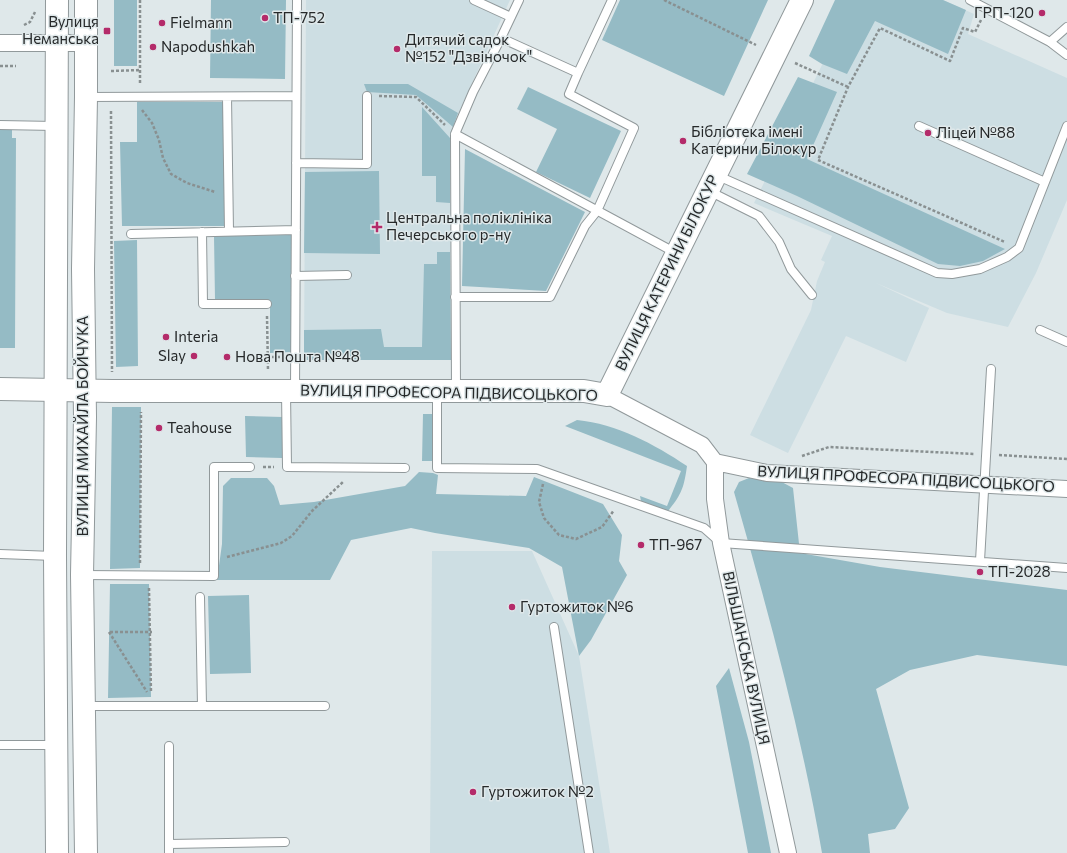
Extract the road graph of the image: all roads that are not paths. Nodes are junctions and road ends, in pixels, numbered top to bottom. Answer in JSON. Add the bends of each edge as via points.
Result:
{"nodes":[{"id":1,"x":57,"y":0,"type":"edge"},
{"id":2,"x":86,"y":0,"type":"edge"},
{"id":3,"x":297,"y":0,"type":"edge"},
{"id":4,"x":474,"y":0,"type":"edge"},
{"id":5,"x":519,"y":0,"type":"edge"},
{"id":6,"x":612,"y":0,"type":"edge"},
{"id":7,"x":802,"y":0,"type":"edge"},
{"id":8,"x":970,"y":0,"type":"edge"},
{"id":9,"x":511,"y":18,"type":"junction"},
{"id":10,"x":1067,"y":27,"type":"edge"},
{"id":11,"x":501,"y":38,"type":"junction"},
{"id":12,"x":57,"y":42,"type":"junction"},
{"id":13,"x":1050,"y":42,"type":"junction"},
{"id":14,"x":0,"y":43,"type":"edge"},
{"id":15,"x":86,"y":43,"type":"junction"},
{"id":16,"x":1067,"y":55,"type":"edge"},
{"id":17,"x":578,"y":73,"type":"junction"},
{"id":18,"x":296,"y":96,"type":"junction"},
{"id":19,"x":367,"y":96,"type":"road end"},
{"id":20,"x":86,"y":97,"type":"junction"},
{"id":21,"x":227,"y":97,"type":"junction"},
{"id":22,"x":0,"y":125,"type":"edge"},
{"id":23,"x":56,"y":126,"type":"junction"},
{"id":24,"x":919,"y":126,"type":"dead end"},
{"id":25,"x":1067,"y":126,"type":"edge"},
{"id":26,"x":455,"y":134,"type":"junction"},
{"id":27,"x":296,"y":163,"type":"junction"},
{"id":28,"x":712,"y":182,"type":"junction"},
{"id":29,"x":1045,"y":182,"type":"junction"},
{"id":30,"x":597,"y":211,"type":"junction"},
{"id":31,"x":296,"y":230,"type":"junction"},
{"id":32,"x":229,"y":231,"type":"junction"},
{"id":33,"x":202,"y":232,"type":"junction"},
{"id":34,"x":131,"y":234,"type":"dead end"},
{"id":35,"x":677,"y":253,"type":"junction"},
{"id":36,"x":346,"y":275,"type":"dead end"},
{"id":37,"x":296,"y":276,"type":"junction"},
{"id":38,"x":812,"y":295,"type":"dead end"},
{"id":39,"x":455,"y":297,"type":"junction"},
{"id":40,"x":267,"y":304,"type":"road end"},
{"id":41,"x":1040,"y":330,"type":"dead end"},
{"id":42,"x":1067,"y":342,"type":"edge"},
{"id":43,"x":991,"y":369,"type":"dead end"},
{"id":44,"x":0,"y":390,"type":"edge"},
{"id":45,"x":56,"y":390,"type":"junction"},
{"id":46,"x":85,"y":390,"type":"junction"},
{"id":47,"x":291,"y":391,"type":"junction"},
{"id":48,"x":447,"y":391,"type":"junction"},
{"id":49,"x":607,"y":395,"type":"junction"},
{"id":50,"x":715,"y":462,"type":"junction"},
{"id":51,"x":250,"y":468,"type":"road end"},
{"id":52,"x":406,"y":468,"type":"dead end"},
{"id":53,"x":984,"y":484,"type":"junction"},
{"id":54,"x":1067,"y":489,"type":"edge"},
{"id":55,"x":721,"y":543,"type":"junction"},
{"id":56,"x":0,"y":554,"type":"edge"},
{"id":57,"x":55,"y":556,"type":"junction"},
{"id":58,"x":980,"y":561,"type":"junction"},
{"id":59,"x":1067,"y":568,"type":"edge"},
{"id":60,"x":82,"y":575,"type":"junction"},
{"id":61,"x":200,"y":597,"type":"dead end"},
{"id":62,"x":554,"y":627,"type":"dead end"},
{"id":63,"x":84,"y":706,"type":"junction"},
{"id":64,"x":202,"y":706,"type":"junction"},
{"id":65,"x":325,"y":706,"type":"dead end"},
{"id":66,"x":0,"y":745,"type":"edge"},
{"id":67,"x":56,"y":745,"type":"junction"},
{"id":68,"x":169,"y":746,"type":"dead end"},
{"id":69,"x":285,"y":842,"type":"dead end"},
{"id":70,"x":169,"y":844,"type":"junction"},
{"id":71,"x":57,"y":853,"type":"edge"},
{"id":72,"x":86,"y":853,"type":"edge"},
{"id":73,"x":169,"y":853,"type":"edge"},
{"id":74,"x":589,"y":853,"type":"edge"},
{"id":75,"x":788,"y":853,"type":"edge"}],
"edges":[{"from":1,"to":12,"type":"main road","name":"ВУЛИЦЯ МИХАЙЛА БОЙЧУКА"},
{"from":2,"to":15,"type":"main road","name":"ВУЛИЦЯ МИХАЙЛА БОЙЧУКА"},
{"from":3,"to":18,"type":"lane"},
{"from":4,"to":9,"type":"lane"},
{"from":5,"to":9,"type":"lane"},
{"from":6,"to":17,"type":"lane"},
{"from":7,"to":28,"type":"main road","name":"ВУЛИЦЯ КАТЕРИНИ БІЛОКУР"},
{"from":8,"to":13,"type":"lane"},
{"from":9,"to":11,"type":"lane"},
{"from":10,"to":13,"type":"lane"},
{"from":11,"to":17,"type":"lane"},
{"from":11,"to":26,"type":"lane"},
{"from":12,"to":14,"type":"street"},
{"from":12,"to":15,"type":"street"},
{"from":12,"to":23,"type":"main road","name":"ВУЛИЦЯ МИХАЙЛА БОЙЧУКА"},
{"from":13,"to":16,"type":"lane"},
{"from":15,"to":20,"type":"main road","name":"ВУЛИЦЯ МИХАЙЛА БОЙЧУКА"},
{"from":17,"to":30,"type":"lane","via":[[569,94],[634,128]]},
{"from":18,"to":21,"type":"lane"},
{"from":18,"to":27,"type":"lane"},
{"from":19,"to":27,"type":"lane","via":[[367,164]]},
{"from":20,"to":21,"type":"lane"},
{"from":20,"to":46,"type":"main road","name":"ВУЛИЦЯ МИХАЙЛА БОЙЧУКА","via":[[83,269]]},
{"from":21,"to":32,"type":"lane"},
{"from":22,"to":23,"type":"lane"},
{"from":23,"to":45,"type":"main road","name":"ВУЛИЦЯ МИХАЙЛА БОЙЧУКА"},
{"from":24,"to":29,"type":"lane"},
{"from":25,"to":29,"type":"lane"},
{"from":26,"to":30,"type":"lane"},
{"from":26,"to":39,"type":"lane"},
{"from":27,"to":31,"type":"lane"},
{"from":28,"to":29,"type":"lane","via":[[937,273],[952,274],[994,264],[1019,248]]},
{"from":28,"to":35,"type":"main road","name":"ВУЛИЦЯ КАТЕРИНИ БІЛОКУР"},
{"from":28,"to":38,"type":"lane","via":[[759,216],[779,242],[791,269]]},
{"from":30,"to":35,"type":"lane"},
{"from":30,"to":39,"type":"lane","via":[[585,226],[550,297]]},
{"from":31,"to":32,"type":"lane"},
{"from":31,"to":37,"type":"lane"},
{"from":32,"to":33,"type":"lane"},
{"from":33,"to":34,"type":"lane"},
{"from":33,"to":40,"type":"lane","via":[[202,304]]},
{"from":35,"to":49,"type":"main road","name":"ВУЛИЦЯ КАТЕРИНИ БІЛОКУР"},
{"from":36,"to":37,"type":"lane"},
{"from":37,"to":47,"type":"lane"},
{"from":39,"to":48,"type":"lane"},
{"from":41,"to":42,"type":"lane"},
{"from":43,"to":53,"type":"lane"},
{"from":44,"to":45,"type":"main road","name":"ВУЛИЦЯ ПРОФЕСОРА ПІДВИСОЦЬКОГО"},
{"from":45,"to":46,"type":"main road","name":"ВУЛИЦЯ ПРОФЕСОРА ПІДВИСОЦЬКОГО"},
{"from":45,"to":57,"type":"main road","name":"ВУЛИЦЯ МИХАЙЛА БОЙЧУКА"},
{"from":46,"to":47,"type":"main road","name":"ВУЛИЦЯ ПРОФЕСОРА ПІДВИСОЦЬКОГО"},
{"from":46,"to":60,"type":"main road","name":"ВУЛИЦЯ МИХАЙЛА БОЙЧУКА"},
{"from":47,"to":48,"type":"main road","name":"ВУЛИЦЯ ПРОФЕСОРА ПІДВИСОЦЬКОГО"},
{"from":47,"to":52,"type":"lane","via":[[286,468]]},
{"from":48,"to":49,"type":"main road","name":"ВУЛИЦЯ ПРОФЕСОРА ПІДВИСОЦЬКОГО","via":[[584,391]]},
{"from":48,"to":55,"type":"lane","via":[[437,468],[537,469],[704,528]]},
{"from":49,"to":50,"type":"street","name":"ВУЛИЦЯ ПРОФЕСОРА ПІДВИСОЦЬКОГО","via":[[702,445]]},
{"from":50,"to":53,"type":"street","name":"ВУЛИЦЯ ПРОФЕСОРА ПІДВИСОЦЬКОГО","via":[[767,473]]},
{"from":50,"to":55,"type":"street","name":"ВІЛЬШАНСЬКА ВУЛИЦЯ","via":[[715,499]]},
{"from":51,"to":60,"type":"lane","via":[[214,467],[214,576]]},
{"from":53,"to":54,"type":"street","name":"ВУЛИЦЯ ПРОФЕСОРА ПІДВИСОЦЬКОГО"},
{"from":53,"to":58,"type":"lane"},
{"from":55,"to":58,"type":"lane"},
{"from":55,"to":75,"type":"street","name":"ВІЛЬШАНСЬКА ВУЛИЦЯ"},
{"from":56,"to":57,"type":"lane"},
{"from":57,"to":67,"type":"main road","name":"ВУЛИЦЯ МИХАЙЛА БОЙЧУКА"},
{"from":58,"to":59,"type":"lane"},
{"from":60,"to":63,"type":"main road","name":"ВУЛИЦЯ МИХАЙЛА БОЙЧУКА"},
{"from":61,"to":64,"type":"lane"},
{"from":62,"to":74,"type":"lane"},
{"from":63,"to":64,"type":"lane"},
{"from":63,"to":72,"type":"main road","name":"ВУЛИЦЯ МИХАЙЛА БОЙЧУКА"},
{"from":64,"to":65,"type":"lane"},
{"from":66,"to":67,"type":"lane"},
{"from":67,"to":71,"type":"main road","name":"ВУЛИЦЯ МИХАЙЛА БОЙЧУКА"},
{"from":68,"to":70,"type":"lane"},
{"from":69,"to":70,"type":"lane"},
{"from":70,"to":73,"type":"lane"}]}
